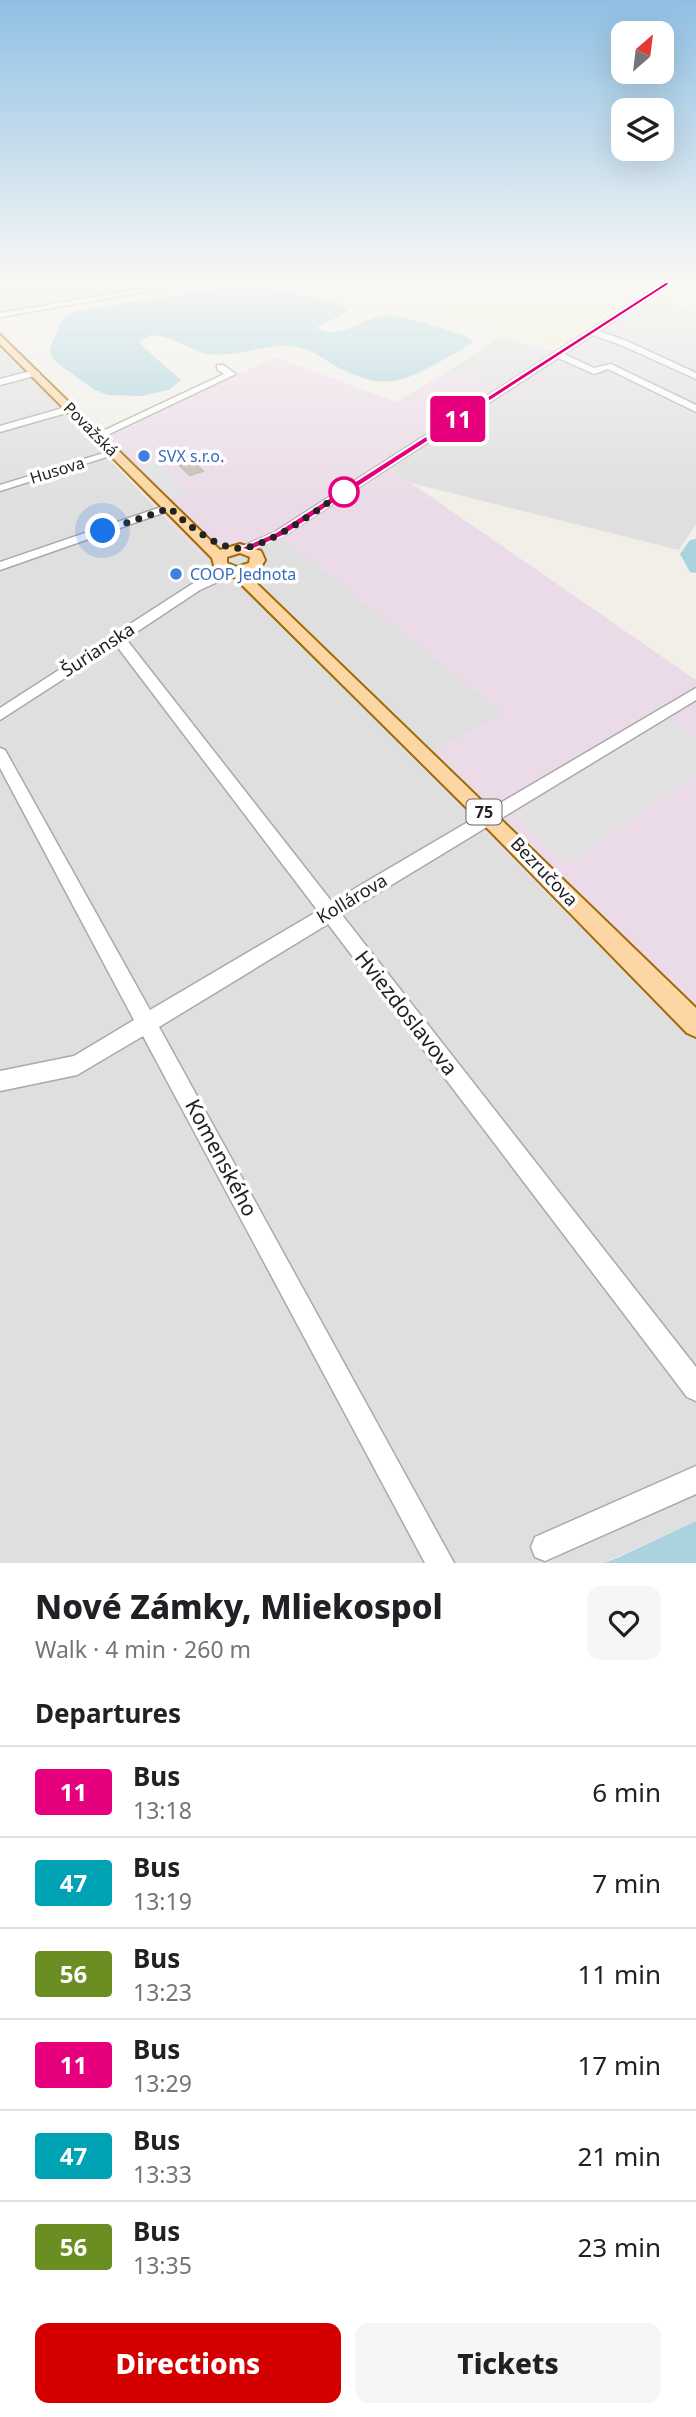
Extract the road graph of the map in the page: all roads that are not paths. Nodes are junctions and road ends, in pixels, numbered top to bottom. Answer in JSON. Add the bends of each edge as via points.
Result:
{"nodes":[{"id":1,"x":17,"y":356,"type":"edge"},
{"id":2,"x":555,"y":356,"type":"edge"},
{"id":3,"x":562,"y":356,"type":"edge"},
{"id":4,"x":652,"y":356,"type":"edge"},
{"id":5,"x":220,"y":368,"type":"dead end"},
{"id":6,"x":35,"y":373,"type":"junction"},
{"id":7,"x":696,"y":376,"type":"edge"},
{"id":8,"x":0,"y":382,"type":"edge"},
{"id":9,"x":70,"y":409,"type":"junction"},
{"id":10,"x":696,"y":409,"type":"edge"},
{"id":11,"x":0,"y":429,"type":"edge"},
{"id":12,"x":97,"y":436,"type":"junction"},
{"id":13,"x":114,"y":453,"type":"junction"},
{"id":14,"x":0,"y":488,"type":"edge"},
{"id":15,"x":170,"y":508,"type":"junction"},
{"id":16,"x":182,"y":519,"type":"junction"},
{"id":17,"x":248,"y":555,"type":"junction"},
{"id":18,"x":0,"y":566,"type":"edge"},
{"id":19,"x":226,"y":566,"type":"junction"},
{"id":20,"x":270,"y":603,"type":"junction"},
{"id":21,"x":117,"y":638,"type":"junction"},
{"id":22,"x":696,"y":693,"type":"edge"},
{"id":23,"x":0,"y":715,"type":"edge"},
{"id":24,"x":0,"y":754,"type":"edge"},
{"id":25,"x":489,"y":817,"type":"junction"},
{"id":26,"x":328,"y":913,"type":"junction"},
{"id":27,"x":147,"y":1021,"type":"junction"},
{"id":28,"x":696,"y":1025,"type":"edge"},
{"id":29,"x":0,"y":1081,"type":"edge"},
{"id":30,"x":696,"y":1388,"type":"edge"},
{"id":31,"x":696,"y":1480,"type":"edge"},
{"id":32,"x":545,"y":1547,"type":"dead end"},
{"id":33,"x":440,"y":1563,"type":"edge"}],
"edges":[{"from":1,"to":6,"type":"main road","name":"Považská","number":"75"},
{"from":2,"to":17,"type":"street"},
{"from":3,"to":10,"type":"street","via":[[594,371],[608,366]]},
{"from":4,"to":7,"type":"street"},
{"from":5,"to":12,"type":"street","via":[[231,374]]},
{"from":6,"to":8,"type":"street"},
{"from":6,"to":9,"type":"main road","name":"Považská","number":"75"},
{"from":9,"to":11,"type":"street"},
{"from":9,"to":12,"type":"main road","name":"Považská","number":"75"},
{"from":12,"to":13,"type":"main road","name":"Považská","number":"75"},
{"from":13,"to":14,"type":"street","name":"Husova"},
{"from":13,"to":15,"type":"main road","name":"Považská","number":"75","via":[[133,465]]},
{"from":15,"to":16,"type":"main road","name":"Považská","number":"75"},
{"from":15,"to":18,"type":"street"},
{"from":16,"to":17,"type":"main road","name":"Považská","number":"75"},
{"from":16,"to":19,"type":"main road","name":"Považská","number":"75"},
{"from":17,"to":19,"type":"main road"},
{"from":17,"to":19,"type":"main road"},
{"from":17,"to":20,"type":"main road","name":"Bezručova","number":"75"},
{"from":19,"to":20,"type":"main road","name":"Bezručova","number":"75"},
{"from":19,"to":21,"type":"street","name":"Šurianska"},
{"from":20,"to":25,"type":"main road","name":"Bezručova","number":"75"},
{"from":21,"to":23,"type":"street","name":"Šurianska"},
{"from":21,"to":26,"type":"street","name":"Hviezdoslavova"},
{"from":22,"to":25,"type":"street","name":"Kollárova"},
{"from":24,"to":27,"type":"street","name":"Komenského"},
{"from":25,"to":26,"type":"street","name":"Kollárova"},
{"from":25,"to":28,"type":"main road","name":"Bezručova","number":"75"},
{"from":26,"to":27,"type":"street","name":"Kollárova"},
{"from":26,"to":30,"type":"street","name":"Hviezdoslavova"},
{"from":27,"to":29,"type":"street","name":"Kollárova","via":[[77,1065]]},
{"from":27,"to":33,"type":"street","name":"Komenského"},
{"from":31,"to":32,"type":"street"}]}
